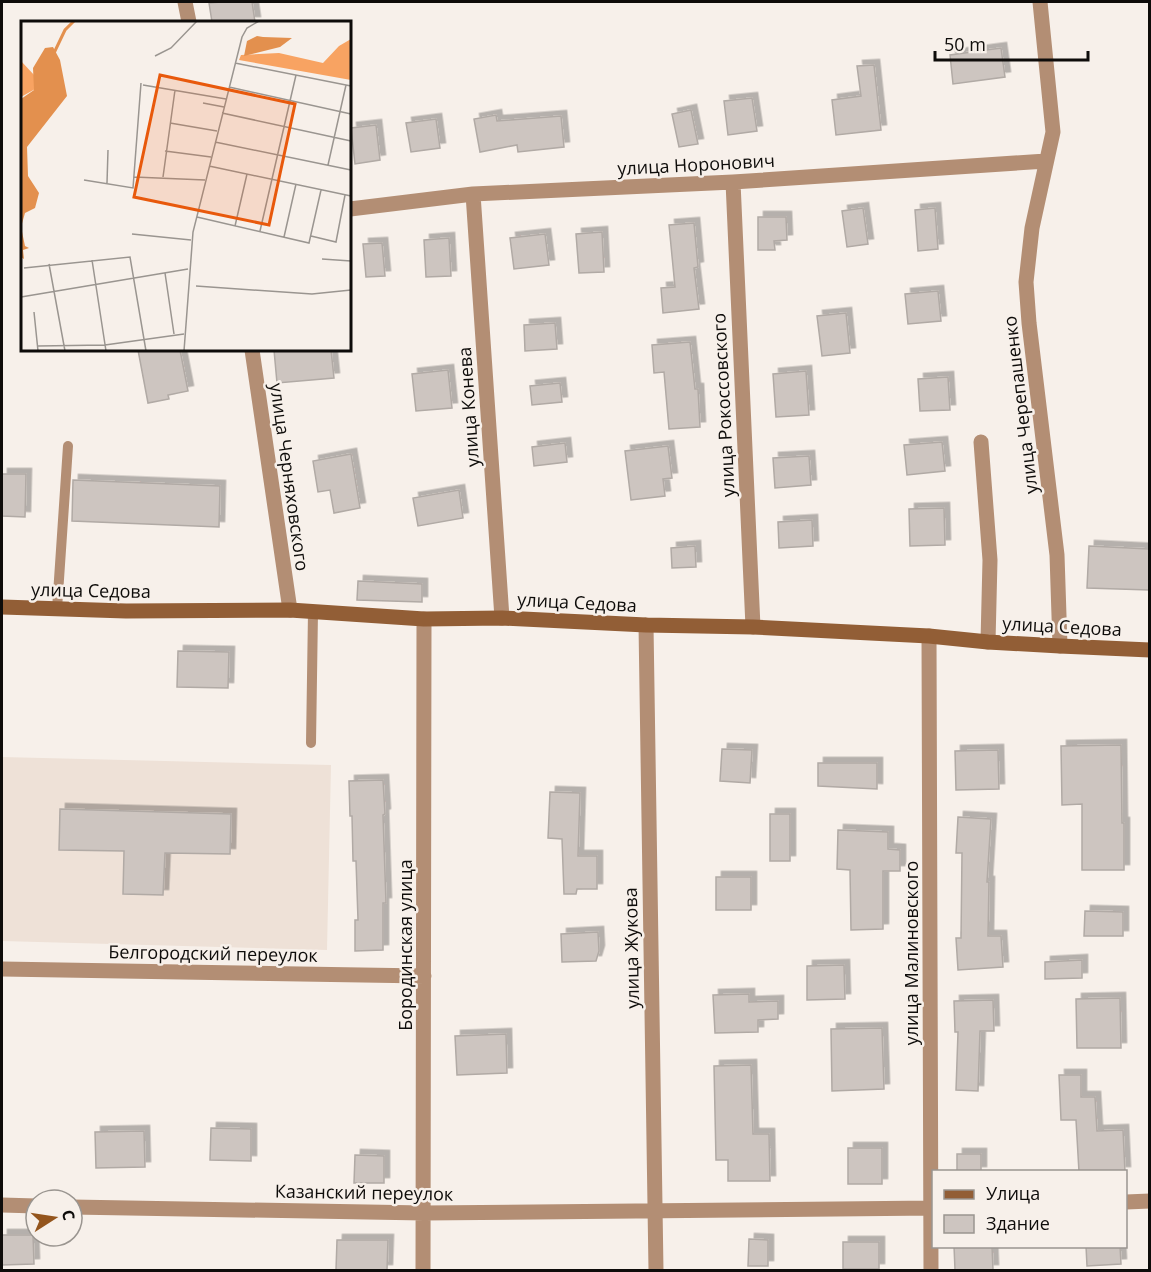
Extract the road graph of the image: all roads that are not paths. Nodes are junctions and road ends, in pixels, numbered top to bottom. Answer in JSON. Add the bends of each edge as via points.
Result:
{"nodes":[{"id":1,"x":185,"y":2,"type":"edge"},
{"id":2,"x":1040,"y":2,"type":"edge"},
{"id":3,"x":189,"y":21,"type":"edge"},
{"id":4,"x":1046,"y":161,"type":"junction"},
{"id":5,"x":733,"y":182,"type":"junction"},
{"id":6,"x":473,"y":194,"type":"junction"},
{"id":7,"x":351,"y":209,"type":"edge"},
{"id":8,"x":252,"y":351,"type":"edge"},
{"id":9,"x":981,"y":442,"type":"dead end"},
{"id":10,"x":68,"y":446,"type":"dead end"},
{"id":11,"x":2,"y":607,"type":"edge"},
{"id":12,"x":57,"y":609,"type":"junction"},
{"id":13,"x":290,"y":610,"type":"junction"},
{"id":14,"x":313,"y":612,"type":"junction"},
{"id":15,"x":502,"y":618,"type":"junction"},
{"id":16,"x":424,"y":619,"type":"junction"},
{"id":17,"x":646,"y":625,"type":"junction"},
{"id":18,"x":753,"y":627,"type":"junction"},
{"id":19,"x":929,"y":636,"type":"junction"},
{"id":20,"x":988,"y":642,"type":"junction"},
{"id":21,"x":1060,"y":646,"type":"junction"},
{"id":22,"x":1149,"y":650,"type":"edge"},
{"id":23,"x":311,"y":743,"type":"dead end"},
{"id":24,"x":2,"y":969,"type":"edge"},
{"id":25,"x":424,"y":976,"type":"junction"},
{"id":26,"x":1149,"y":1201,"type":"edge"},
{"id":27,"x":1127,"y":1202,"type":"edge"},
{"id":28,"x":2,"y":1205,"type":"edge"},
{"id":29,"x":24,"y":1206,"type":"edge"},
{"id":30,"x":84,"y":1207,"type":"edge"},
{"id":31,"x":932,"y":1208,"type":"edge"},
{"id":32,"x":655,"y":1211,"type":"junction"},
{"id":33,"x":424,"y":1213,"type":"junction"},
{"id":34,"x":423,"y":1270,"type":"edge"},
{"id":35,"x":656,"y":1270,"type":"edge"},
{"id":36,"x":931,"y":1270,"type":"edge"}],
"edges":[{"from":1,"to":3,"type":"street"},
{"from":2,"to":4,"type":"street","name":"улица Черепашенко","via":[[1053,132]]},
{"from":4,"to":5,"type":"street","name":"улица Норонович"},
{"from":4,"to":21,"type":"street","name":"улица Черепашенко","via":[[1026,282],[1058,555]]},
{"from":5,"to":6,"type":"street","name":"улица Норонович"},
{"from":5,"to":18,"type":"street","name":"улица Рокоссовского"},
{"from":6,"to":7,"type":"street","name":"улица Норонович"},
{"from":6,"to":15,"type":"street","name":"улица Конева"},
{"from":8,"to":13,"type":"street","name":"улица Черняховского"},
{"from":9,"to":20,"type":"street","via":[[990,560]]},
{"from":10,"to":12,"type":"lane"},
{"from":11,"to":12,"type":"street","name":"улица Седова"},
{"from":12,"to":13,"type":"street","name":"улица Седова"},
{"from":13,"to":14,"type":"street","name":"улица Седова"},
{"from":14,"to":16,"type":"street","name":"улица Седова"},
{"from":14,"to":23,"type":"lane"},
{"from":15,"to":16,"type":"street","name":"улица Седова"},
{"from":15,"to":17,"type":"street","name":"улица Седова"},
{"from":16,"to":25,"type":"street","name":"Бородинская улица"},
{"from":17,"to":18,"type":"street","name":"улица Седова"},
{"from":17,"to":32,"type":"street","name":"улица Жукова"},
{"from":18,"to":19,"type":"street","name":"улица Седова"},
{"from":19,"to":20,"type":"street","name":"улица Седова"},
{"from":19,"to":31,"type":"street","name":"улица Малиновского"},
{"from":20,"to":21,"type":"street","name":"улица Седова"},
{"from":21,"to":22,"type":"street","name":"улица Седова"},
{"from":24,"to":25,"type":"street","name":"Белгородский переулок"},
{"from":25,"to":33,"type":"street","name":"Бородинская улица"},
{"from":26,"to":27,"type":"street"},
{"from":28,"to":29,"type":"street"},
{"from":30,"to":33,"type":"street","name":"Казанский переулок"},
{"from":31,"to":32,"type":"street","name":"Казанский переулок"},
{"from":31,"to":36,"type":"street","name":"улица Малиновского"},
{"from":32,"to":33,"type":"street","name":"Казанский переулок"},
{"from":32,"to":35,"type":"street","name":"улица Жукова"},
{"from":33,"to":34,"type":"street","name":"Бородинская улица"}]}
